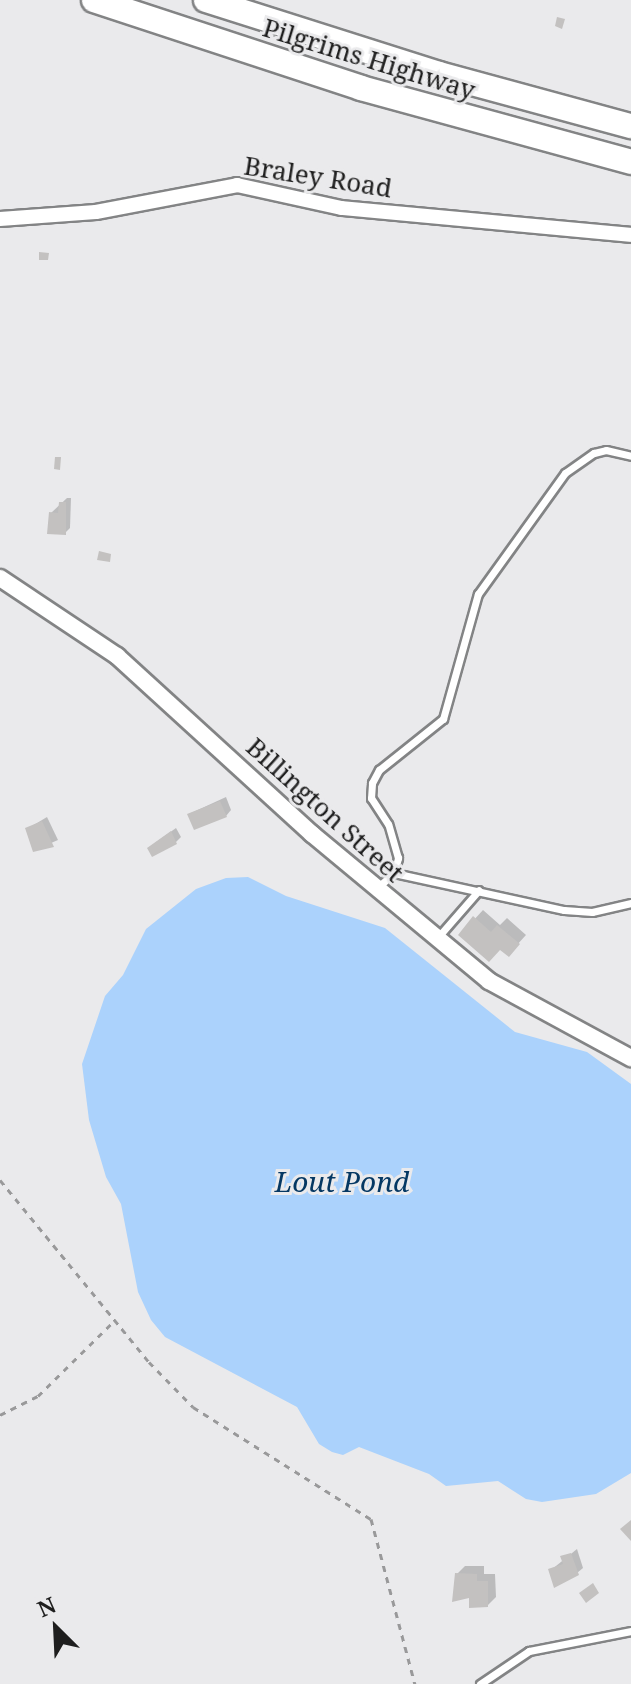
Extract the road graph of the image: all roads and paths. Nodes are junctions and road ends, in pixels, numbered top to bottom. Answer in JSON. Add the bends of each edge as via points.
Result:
{"nodes":[{"id":1,"x":94,"y":0,"type":"edge"},
{"id":2,"x":206,"y":0,"type":"edge"},
{"id":3,"x":631,"y":126,"type":"edge"},
{"id":4,"x":631,"y":162,"type":"edge"},
{"id":5,"x":0,"y":219,"type":"edge"},
{"id":6,"x":631,"y":235,"type":"edge"},
{"id":7,"x":631,"y":456,"type":"edge"},
{"id":8,"x":0,"y":578,"type":"edge"},
{"id":9,"x":394,"y":873,"type":"junction"},
{"id":10,"x":377,"y":889,"type":"junction"},
{"id":11,"x":479,"y":890,"type":"junction"},
{"id":12,"x":631,"y":903,"type":"edge"},
{"id":13,"x":436,"y":939,"type":"junction"},
{"id":14,"x":631,"y":1058,"type":"edge"},
{"id":15,"x":0,"y":1180,"type":"edge"},
{"id":16,"x":115,"y":1321,"type":"junction"},
{"id":17,"x":0,"y":1415,"type":"edge"},
{"id":18,"x":631,"y":1631,"type":"edge"},
{"id":19,"x":415,"y":1684,"type":"edge"},
{"id":20,"x":480,"y":1684,"type":"edge"}],
"edges":[{"from":1,"to":4,"type":"highway","name":"Pilgrims Highway","via":[[361,88]]},
{"from":2,"to":3,"type":"highway","name":"Pilgrims Highway","via":[[439,74]]},
{"from":5,"to":6,"type":"street","name":"Braley Road","via":[[96,212],[237,185],[342,208]]},
{"from":7,"to":9,"type":"lane","via":[[594,453],[565,473],[478,594],[443,719],[379,770],[372,783],[371,798],[395,842]]},
{"from":8,"to":10,"type":"street","name":"Billington Street","via":[[145,679]]},
{"from":9,"to":10,"type":"lane"},
{"from":9,"to":11,"type":"lane"},
{"from":10,"to":13,"type":"street","name":"Billington Street"},
{"from":11,"to":12,"type":"lane","via":[[564,910],[592,912]]},
{"from":11,"to":13,"type":"lane"},
{"from":13,"to":14,"type":"street","name":"Billington Street","via":[[504,991]]},
{"from":15,"to":16,"type":"path"},
{"from":16,"to":17,"type":"path","via":[[38,1396]]},
{"from":16,"to":19,"type":"path","via":[[193,1407],[371,1519]]},
{"from":18,"to":20,"type":"lane","via":[[529,1651]]}]}
